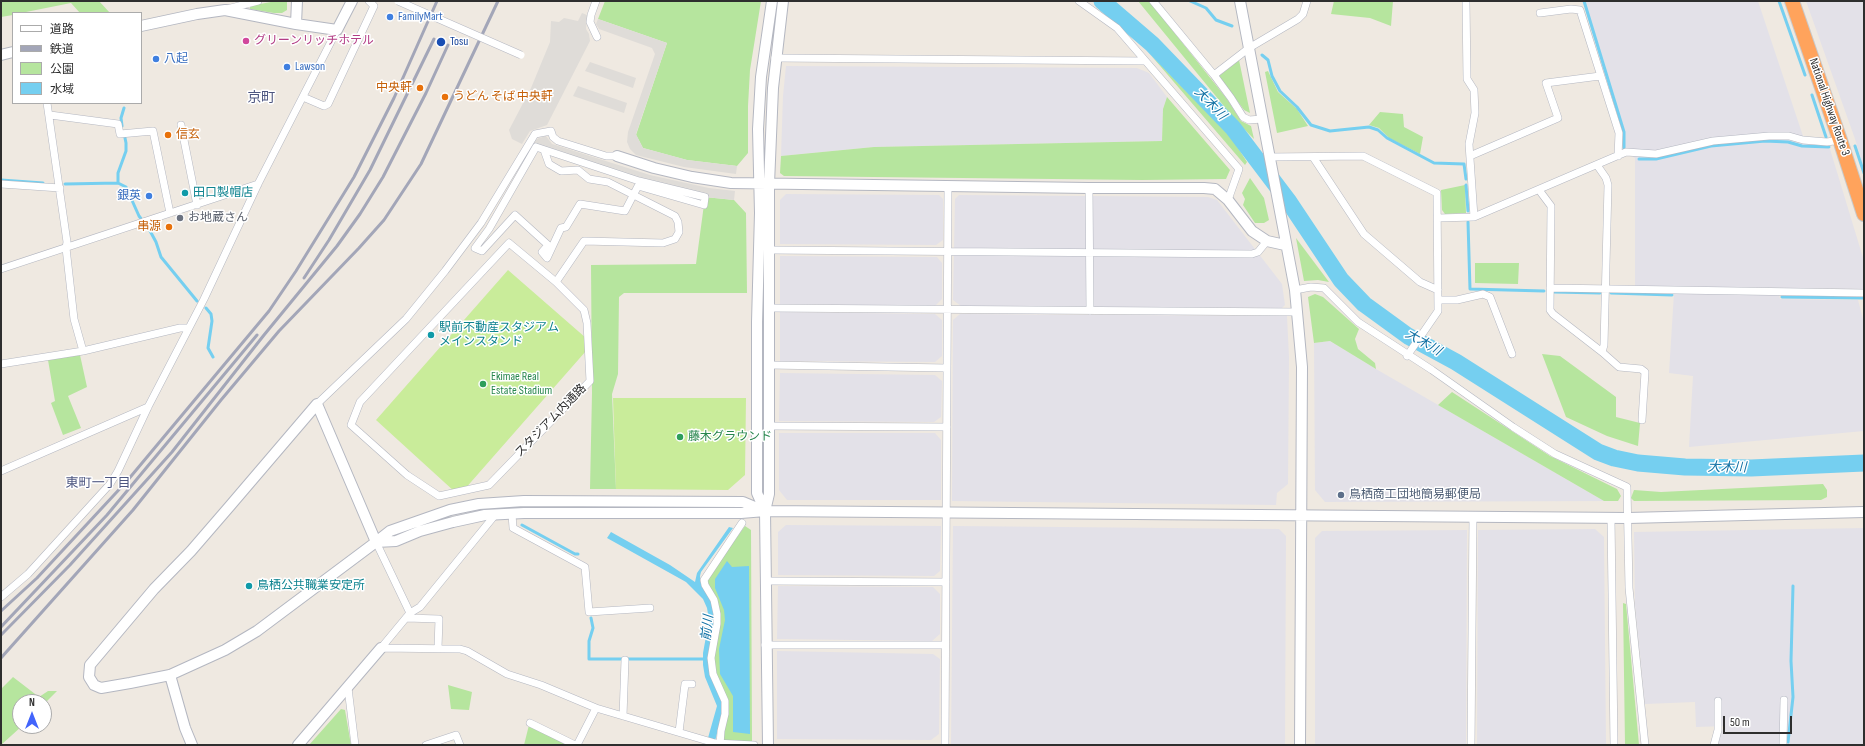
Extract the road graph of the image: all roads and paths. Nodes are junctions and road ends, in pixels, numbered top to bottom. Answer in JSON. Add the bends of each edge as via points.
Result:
{"nodes":[{"id":1,"x":258,"y":1,"type":"edge"},
{"id":2,"x":297,"y":1,"type":"edge"},
{"id":3,"x":352,"y":1,"type":"edge"},
{"id":4,"x":369,"y":1,"type":"edge"},
{"id":5,"x":398,"y":1,"type":"edge"},
{"id":6,"x":596,"y":1,"type":"edge"},
{"id":7,"x":772,"y":1,"type":"edge"},
{"id":8,"x":784,"y":1,"type":"edge"},
{"id":9,"x":1079,"y":1,"type":"edge"},
{"id":10,"x":1153,"y":1,"type":"edge"},
{"id":11,"x":1240,"y":1,"type":"edge"},
{"id":12,"x":1308,"y":1,"type":"edge"},
{"id":13,"x":1466,"y":1,"type":"edge"},
{"id":14,"x":1792,"y":1,"type":"edge"},
{"id":15,"x":225,"y":10,"type":"junction"},
{"id":16,"x":1540,"y":13,"type":"dead end"},
{"id":17,"x":296,"y":24,"type":"junction"},
{"id":18,"x":142,"y":26,"type":"edge"},
{"id":19,"x":337,"y":30,"type":"junction"},
{"id":20,"x":597,"y":37,"type":"dead end"},
{"id":21,"x":1249,"y":48,"type":"junction"},
{"id":22,"x":12,"y":52,"type":"edge"},
{"id":23,"x":1,"y":55,"type":"edge"},
{"id":24,"x":521,"y":55,"type":"dead end"},
{"id":25,"x":776,"y":58,"type":"junction"},
{"id":26,"x":1145,"y":61,"type":"junction"},
{"id":27,"x":1214,"y":75,"type":"junction"},
{"id":28,"x":1600,"y":76,"type":"junction"},
{"id":29,"x":303,"y":97,"type":"junction"},
{"id":30,"x":48,"y":104,"type":"edge"},
{"id":31,"x":50,"y":115,"type":"junction"},
{"id":32,"x":1262,"y":119,"type":"junction"},
{"id":33,"x":181,"y":125,"type":"dead end"},
{"id":34,"x":1840,"y":140,"type":"junction"},
{"id":35,"x":544,"y":150,"type":"junction"},
{"id":36,"x":617,"y":156,"type":"joint"},
{"id":37,"x":1470,"y":156,"type":"junction"},
{"id":38,"x":1618,"y":156,"type":"junction"},
{"id":39,"x":1269,"y":157,"type":"junction"},
{"id":40,"x":1313,"y":157,"type":"junction"},
{"id":41,"x":1597,"y":165,"type":"junction"},
{"id":42,"x":626,"y":177,"type":"junction"},
{"id":43,"x":1,"y":184,"type":"edge"},
{"id":44,"x":258,"y":184,"type":"junction"},
{"id":45,"x":765,"y":184,"type":"junction"},
{"id":46,"x":948,"y":186,"type":"junction"},
{"id":47,"x":60,"y":188,"type":"junction"},
{"id":48,"x":1089,"y":188,"type":"junction"},
{"id":49,"x":622,"y":189,"type":"junction"},
{"id":50,"x":1539,"y":190,"type":"junction"},
{"id":51,"x":634,"y":196,"type":"junction"},
{"id":52,"x":1228,"y":200,"type":"junction"},
{"id":53,"x":197,"y":204,"type":"junction"},
{"id":54,"x":170,"y":213,"type":"junction"},
{"id":55,"x":1864,"y":214,"type":"edge"},
{"id":56,"x":1474,"y":217,"type":"junction"},
{"id":57,"x":1438,"y":218,"type":"junction"},
{"id":58,"x":1267,"y":241,"type":"junction"},
{"id":59,"x":1286,"y":245,"type":"junction"},
{"id":60,"x":66,"y":248,"type":"junction"},
{"id":61,"x":770,"y":250,"type":"junction"},
{"id":62,"x":948,"y":251,"type":"junction"},
{"id":63,"x":1089,"y":252,"type":"junction"},
{"id":64,"x":1,"y":269,"type":"edge"},
{"id":65,"x":556,"y":282,"type":"junction"},
{"id":66,"x":1550,"y":288,"type":"junction"},
{"id":67,"x":1604,"y":289,"type":"junction"},
{"id":68,"x":1295,"y":290,"type":"junction"},
{"id":69,"x":1438,"y":290,"type":"junction"},
{"id":70,"x":1864,"y":293,"type":"edge"},
{"id":71,"x":1438,"y":300,"type":"junction"},
{"id":72,"x":769,"y":308,"type":"junction"},
{"id":73,"x":948,"y":310,"type":"junction"},
{"id":74,"x":1090,"y":311,"type":"junction"},
{"id":75,"x":1297,"y":312,"type":"junction"},
{"id":76,"x":188,"y":328,"type":"junction"},
{"id":77,"x":83,"y":351,"type":"junction"},
{"id":78,"x":1602,"y":352,"type":"junction"},
{"id":79,"x":1409,"y":354,"type":"junction"},
{"id":80,"x":1512,"y":354,"type":"dead end"},
{"id":81,"x":1,"y":364,"type":"edge"},
{"id":82,"x":769,"y":365,"type":"junction"},
{"id":83,"x":947,"y":368,"type":"junction"},
{"id":84,"x":317,"y":404,"type":"junction"},
{"id":85,"x":148,"y":407,"type":"junction"},
{"id":86,"x":1642,"y":420,"type":"dead end"},
{"id":87,"x":769,"y":426,"type":"junction"},
{"id":88,"x":947,"y":427,"type":"junction"},
{"id":89,"x":1,"y":471,"type":"edge"},
{"id":90,"x":764,"y":510,"type":"junction"},
{"id":91,"x":1864,"y":512,"type":"edge"},
{"id":92,"x":946,"y":513,"type":"junction"},
{"id":93,"x":512,"y":514,"type":"junction"},
{"id":94,"x":495,"y":515,"type":"junction"},
{"id":95,"x":1302,"y":516,"type":"junction"},
{"id":96,"x":1473,"y":516,"type":"junction"},
{"id":97,"x":1612,"y":518,"type":"junction"},
{"id":98,"x":1628,"y":518,"type":"junction"},
{"id":99,"x":742,"y":523,"type":"dead end"},
{"id":100,"x":376,"y":542,"type":"junction"},
{"id":101,"x":765,"y":581,"type":"junction"},
{"id":102,"x":946,"y":582,"type":"junction"},
{"id":103,"x":1,"y":597,"type":"edge"},
{"id":104,"x":650,"y":608,"type":"dead end"},
{"id":105,"x":408,"y":616,"type":"junction"},
{"id":106,"x":765,"y":645,"type":"junction"},
{"id":107,"x":945,"y":645,"type":"junction"},
{"id":108,"x":381,"y":648,"type":"junction"},
{"id":109,"x":438,"y":648,"type":"junction"},
{"id":110,"x":625,"y":660,"type":"dead end"},
{"id":111,"x":170,"y":675,"type":"junction"},
{"id":112,"x":692,"y":684,"type":"dead end"},
{"id":113,"x":348,"y":688,"type":"junction"},
{"id":114,"x":1784,"y":700,"type":"dead end"},
{"id":115,"x":1718,"y":701,"type":"dead end"},
{"id":116,"x":596,"y":708,"type":"junction"},
{"id":117,"x":623,"y":716,"type":"junction"},
{"id":118,"x":530,"y":723,"type":"dead end"},
{"id":119,"x":679,"y":732,"type":"junction"},
{"id":120,"x":698,"y":741,"type":"edge"},
{"id":121,"x":718,"y":744,"type":"edge"},
{"id":122,"x":192,"y":745,"type":"edge"},
{"id":123,"x":298,"y":745,"type":"edge"},
{"id":124,"x":355,"y":745,"type":"edge"},
{"id":125,"x":426,"y":745,"type":"edge"},
{"id":126,"x":460,"y":745,"type":"edge"},
{"id":127,"x":576,"y":745,"type":"edge"},
{"id":128,"x":754,"y":745,"type":"edge"},
{"id":129,"x":768,"y":745,"type":"edge"},
{"id":130,"x":945,"y":745,"type":"edge"},
{"id":131,"x":1300,"y":745,"type":"edge"},
{"id":132,"x":1471,"y":745,"type":"edge"},
{"id":133,"x":1614,"y":745,"type":"edge"},
{"id":134,"x":1645,"y":745,"type":"edge"},
{"id":135,"x":1714,"y":745,"type":"edge"},
{"id":136,"x":1783,"y":745,"type":"edge"}],
"edges":[{"from":1,"to":15,"type":"street"},
{"from":2,"to":17,"type":"street"},
{"from":3,"to":19,"type":"street"},
{"from":4,"to":29,"type":"street","via":[[374,6],[328,104],[324,106]]},
{"from":5,"to":24,"type":"street","bridge":true},
{"from":6,"to":20,"type":"street","via":[[590,22]]},
{"from":7,"to":45,"type":"street","via":[[761,77],[758,129]]},
{"from":8,"to":25,"type":"street"},
{"from":9,"to":26,"type":"street","via":[[1117,28]]},
{"from":10,"to":27,"type":"street"},
{"from":11,"to":21,"type":"street"},
{"from":12,"to":21,"type":"street","via":[[1298,19]]},
{"from":13,"to":37,"type":"street","via":[[1467,78],[1474,90],[1475,112],[1469,144]]},
{"from":14,"to":34,"type":"highway","name":"National Highway Route 3"},
{"from":15,"to":17,"type":"street"},
{"from":15,"to":18,"type":"street"},
{"from":16,"to":28,"type":"street","via":[[1580,10]]},
{"from":17,"to":19,"type":"street"},
{"from":19,"to":29,"type":"street"},
{"from":21,"to":27,"type":"street"},
{"from":21,"to":32,"type":"street"},
{"from":22,"to":23,"type":"street"},
{"from":25,"to":26,"type":"street"},
{"from":25,"to":45,"type":"street"},
{"from":26,"to":52,"type":"street","via":[[1239,170]]},
{"from":27,"to":32,"type":"street","via":[[1243,117],[1249,120]]},
{"from":28,"to":37,"type":"street","via":[[1546,83],[1558,118]]},
{"from":28,"to":38,"type":"street","via":[[1619,134]]},
{"from":29,"to":44,"type":"street"},
{"from":30,"to":31,"type":"street"},
{"from":31,"to":47,"type":"street"},
{"from":31,"to":54,"type":"street","via":[[118,124],[123,134],[153,131]]},
{"from":32,"to":39,"type":"street"},
{"from":33,"to":53,"type":"street"},
{"from":34,"to":38,"type":"street","via":[[1827,142],[1789,136],[1769,136],[1713,141],[1656,154],[1626,152]]},
{"from":34,"to":55,"type":"highway","name":"National Highway Route 3"},
{"from":35,"to":42,"type":"street"},
{"from":35,"to":49,"type":"street","via":[[548,164],[561,171],[578,170],[589,179],[608,182]]},
{"from":35,"to":51,"type":"street","via":[[536,147],[489,229],[475,248],[482,251],[515,215],[548,245],[542,252],[547,258],[561,228],[566,227],[580,204],[625,211]]},
{"from":36,"to":45,"type":"street","via":[[692,177],[730,183]]},
{"from":36,"to":84,"type":"street","via":[[606,156],[558,141],[551,131],[535,134],[481,223],[445,271],[406,319]]},
{"from":37,"to":56,"type":"street"},
{"from":38,"to":41,"type":"street"},
{"from":39,"to":40,"type":"street"},
{"from":39,"to":59,"type":"street"},
{"from":40,"to":57,"type":"street","via":[[1363,156],[1437,193]]},
{"from":40,"to":69,"type":"street","via":[[1364,234],[1420,282]]},
{"from":41,"to":50,"type":"street"},
{"from":41,"to":67,"type":"street","via":[[1608,185]]},
{"from":42,"to":49,"type":"street"},
{"from":42,"to":51,"type":"street","via":[[705,197],[704,204],[638,186]]},
{"from":43,"to":47,"type":"street"},
{"from":44,"to":53,"type":"street"},
{"from":44,"to":76,"type":"street"},
{"from":45,"to":46,"type":"street"},
{"from":45,"to":61,"type":"street"},
{"from":45,"to":90,"type":"street","via":[[757,322],[757,493]]},
{"from":46,"to":48,"type":"street"},
{"from":46,"to":62,"type":"street"},
{"from":47,"to":60,"type":"street"},
{"from":48,"to":52,"type":"street","via":[[1204,188],[1215,189]]},
{"from":48,"to":63,"type":"street"},
{"from":49,"to":51,"type":"street"},
{"from":50,"to":56,"type":"street"},
{"from":50,"to":66,"type":"street","via":[[1551,206]]},
{"from":51,"to":65,"type":"street","via":[[674,216],[678,222],[679,232],[674,239],[663,243],[584,241]]},
{"from":52,"to":58,"type":"street","via":[[1252,231]]},
{"from":53,"to":54,"type":"street"},
{"from":54,"to":60,"type":"street"},
{"from":56,"to":57,"type":"street"},
{"from":57,"to":69,"type":"street"},
{"from":58,"to":59,"type":"street"},
{"from":58,"to":63,"type":"street","via":[[1258,252],[1252,254]]},
{"from":59,"to":68,"type":"street"},
{"from":60,"to":64,"type":"street"},
{"from":60,"to":77,"type":"street","via":[[74,319]]},
{"from":61,"to":62,"type":"street"},
{"from":61,"to":72,"type":"street"},
{"from":62,"to":63,"type":"street"},
{"from":62,"to":73,"type":"street"},
{"from":63,"to":74,"type":"street"},
{"from":65,"to":65,"type":"street","name":"スタジアム内通路","via":[[584,310],[590,381],[489,485],[440,496],[407,475],[351,425],[360,402],[509,243]]},
{"from":66,"to":67,"type":"street"},
{"from":66,"to":78,"type":"street","via":[[1549,306],[1553,314]]},
{"from":67,"to":70,"type":"street"},
{"from":67,"to":78,"type":"street"},
{"from":68,"to":75,"type":"street"},
{"from":68,"to":79,"type":"street","via":[[1324,288],[1358,322]]},
{"from":69,"to":71,"type":"street"},
{"from":71,"to":79,"type":"street","via":[[1438,311]]},
{"from":71,"to":80,"type":"street","via":[[1458,300],[1483,294],[1490,297]]},
{"from":72,"to":73,"type":"street"},
{"from":72,"to":82,"type":"street"},
{"from":73,"to":74,"type":"street"},
{"from":73,"to":83,"type":"street"},
{"from":74,"to":75,"type":"street"},
{"from":75,"to":95,"type":"street","via":[[1302,367]]},
{"from":76,"to":77,"type":"street"},
{"from":76,"to":85,"type":"street"},
{"from":77,"to":81,"type":"street"},
{"from":78,"to":86,"type":"street","via":[[1619,367],[1641,369],[1645,372]]},
{"from":79,"to":98,"type":"street","via":[[1555,454],[1627,487]]},
{"from":82,"to":83,"type":"street"},
{"from":82,"to":87,"type":"street"},
{"from":83,"to":88,"type":"street"},
{"from":84,"to":100,"type":"street"},
{"from":84,"to":111,"type":"street","via":[[90,665],[89,677],[94,685],[101,688]]},
{"from":85,"to":89,"type":"street"},
{"from":85,"to":103,"type":"street","via":[[110,484],[28,574]]},
{"from":87,"to":88,"type":"street"},
{"from":87,"to":90,"type":"street","via":[[769,494]]},
{"from":88,"to":92,"type":"street"},
{"from":90,"to":92,"type":"street"},
{"from":90,"to":93,"type":"street","via":[[741,513]]},
{"from":90,"to":100,"type":"street","via":[[743,502],[524,501],[479,504],[416,521],[390,531]]},
{"from":90,"to":101,"type":"street"},
{"from":91,"to":98,"type":"street"},
{"from":92,"to":95,"type":"street"},
{"from":92,"to":102,"type":"street"},
{"from":93,"to":94,"type":"street"},
{"from":93,"to":104,"type":"street","via":[[513,528],[586,567],[589,612]]},
{"from":94,"to":100,"type":"street","via":[[453,522],[396,541]]},
{"from":94,"to":105,"type":"street","via":[[420,607]]},
{"from":95,"to":96,"type":"street"},
{"from":95,"to":131,"type":"street"},
{"from":96,"to":97,"type":"street"},
{"from":96,"to":132,"type":"street"},
{"from":97,"to":98,"type":"street"},
{"from":97,"to":133,"type":"street"},
{"from":98,"to":134,"type":"street","via":[[1629,588]]},
{"from":99,"to":121,"type":"street","via":[[704,580],[714,600],[717,614],[711,658],[712,674],[725,701],[725,714]]},
{"from":100,"to":105,"type":"street"},
{"from":100,"to":111,"type":"street","via":[[257,630],[225,650]]},
{"from":101,"to":102,"type":"street"},
{"from":101,"to":106,"type":"street"},
{"from":102,"to":107,"type":"street"},
{"from":105,"to":108,"type":"street"},
{"from":105,"to":109,"type":"street","via":[[439,619]]},
{"from":106,"to":107,"type":"street"},
{"from":106,"to":129,"type":"street"},
{"from":107,"to":130,"type":"street"},
{"from":108,"to":109,"type":"street"},
{"from":108,"to":113,"type":"street"},
{"from":109,"to":116,"type":"street","via":[[467,651],[507,674]]},
{"from":110,"to":117,"type":"street"},
{"from":111,"to":122,"type":"street"},
{"from":112,"to":119,"type":"street","via":[[685,684]]},
{"from":113,"to":123,"type":"street"},
{"from":113,"to":124,"type":"street"},
{"from":114,"to":136,"type":"street"},
{"from":115,"to":135,"type":"street","via":[[1718,730]]},
{"from":116,"to":117,"type":"street"},
{"from":116,"to":127,"type":"street"},
{"from":117,"to":119,"type":"street"},
{"from":118,"to":127,"type":"street"},
{"from":119,"to":120,"type":"street"},
{"from":120,"to":121,"type":"street","via":[[706,740]]},
{"from":121,"to":128,"type":"street"},
{"from":125,"to":126,"type":"street","via":[[456,735]]}]}
